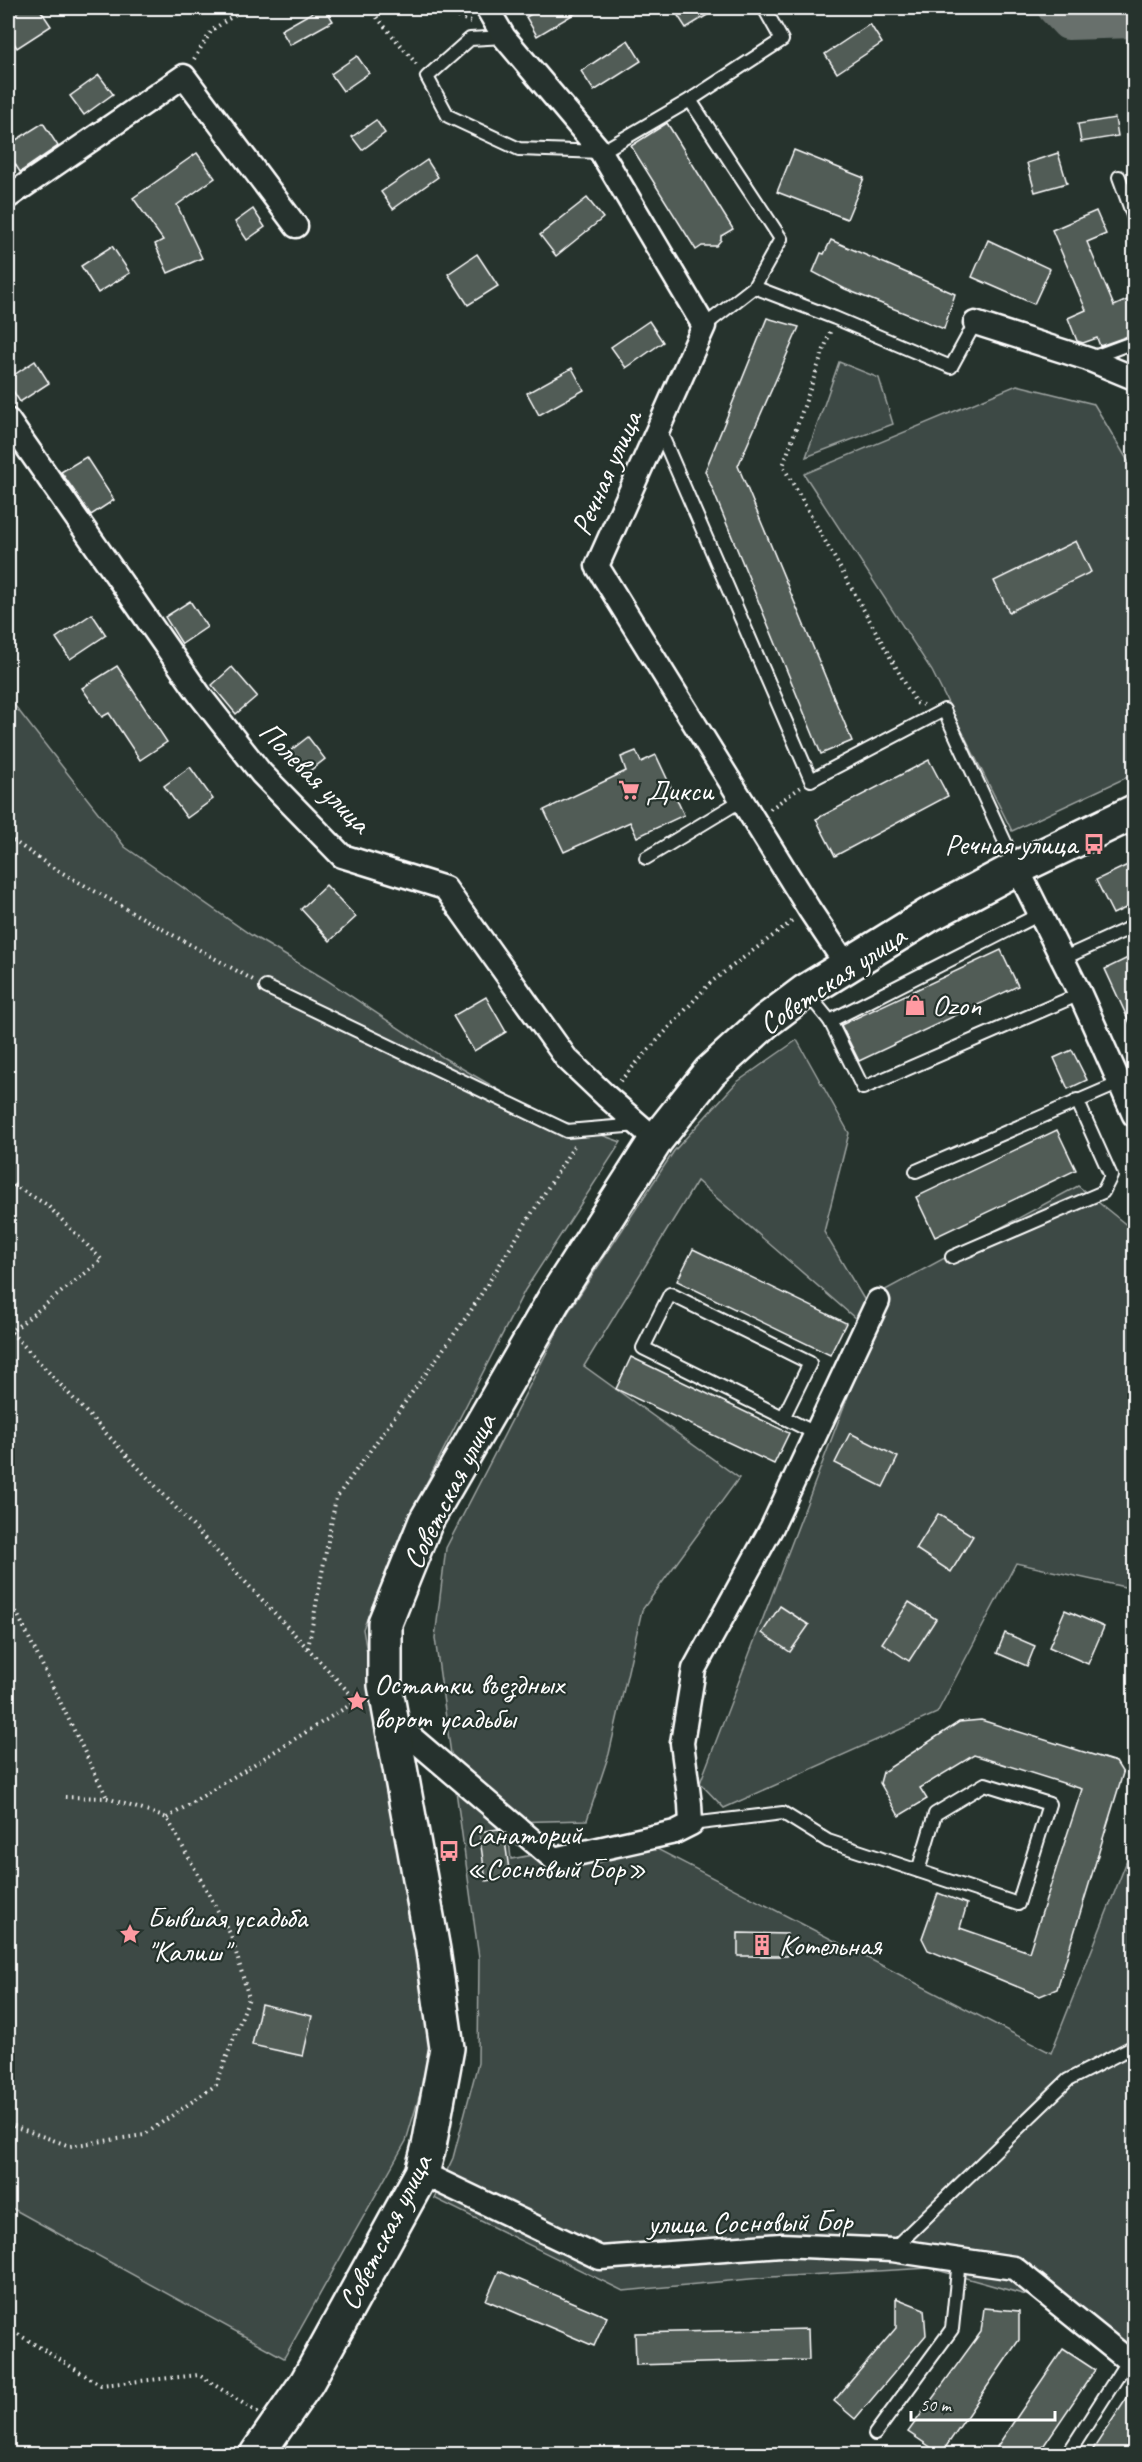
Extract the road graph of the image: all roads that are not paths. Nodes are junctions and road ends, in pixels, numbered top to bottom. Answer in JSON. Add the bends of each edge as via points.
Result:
{"nodes":[{"id":1,"x":487,"y":8,"type":"edge"},
{"id":2,"x":764,"y":8,"type":"edge"},
{"id":3,"x":504,"y":37,"type":"junction"},
{"id":4,"x":690,"y":100,"type":"junction"},
{"id":5,"x":601,"y":152,"type":"junction"},
{"id":6,"x":1119,"y":177,"type":"dead end"},
{"id":7,"x":8,"y":197,"type":"edge"},
{"id":8,"x":1134,"y":218,"type":"edge"},
{"id":9,"x":296,"y":226,"type":"dead end"},
{"id":10,"x":754,"y":287,"type":"junction"},
{"id":11,"x":975,"y":323,"type":"joint"},
{"id":12,"x":704,"y":326,"type":"junction"},
{"id":13,"x":1134,"y":342,"type":"edge"},
{"id":14,"x":1088,"y":359,"type":"junction"},
{"id":15,"x":1134,"y":378,"type":"edge"},
{"id":16,"x":8,"y":420,"type":"edge"},
{"id":17,"x":659,"y":429,"type":"junction"},
{"id":18,"x":742,"y":800,"type":"junction"},
{"id":19,"x":1134,"y":812,"type":"edge"},
{"id":20,"x":646,"y":858,"type":"dead end"},
{"id":21,"x":1017,"y":868,"type":"junction"},
{"id":22,"x":1040,"y":914,"type":"junction"},
{"id":23,"x":1134,"y":926,"type":"edge"},
{"id":24,"x":1062,"y":959,"type":"junction"},
{"id":25,"x":847,"y":966,"type":"junction"},
{"id":26,"x":266,"y":987,"type":"road end"},
{"id":27,"x":806,"y":992,"type":"junction"},
{"id":28,"x":1080,"y":994,"type":"junction"},
{"id":29,"x":830,"y":1020,"type":"junction"},
{"id":30,"x":1120,"y":1083,"type":"junction"},
{"id":31,"x":1077,"y":1100,"type":"junction"},
{"id":32,"x":1134,"y":1115,"type":"edge"},
{"id":33,"x":648,"y":1132,"type":"junction"},
{"id":34,"x":916,"y":1171,"type":"dead end"},
{"id":35,"x":952,"y":1257,"type":"dead end"},
{"id":36,"x":878,"y":1300,"type":"dead end"},
{"id":37,"x":783,"y":1418,"type":"junction"},
{"id":38,"x":817,"y":1434,"type":"junction"},
{"id":39,"x":390,"y":1719,"type":"junction"},
{"id":40,"x":691,"y":1824,"type":"junction"},
{"id":41,"x":918,"y":1870,"type":"junction"},
{"id":42,"x":1134,"y":2046,"type":"edge"},
{"id":43,"x":422,"y":2173,"type":"junction"},
{"id":44,"x":892,"y":2250,"type":"junction"},
{"id":45,"x":959,"y":2260,"type":"junction"},
{"id":46,"x":1131,"y":2363,"type":"edge"},
{"id":47,"x":875,"y":2434,"type":"dead end"},
{"id":48,"x":257,"y":2454,"type":"edge"},
{"id":49,"x":1068,"y":2454,"type":"edge"}],
"edges":[{"from":1,"to":3,"type":"street"},
{"from":2,"to":4,"type":"lane","via":[[782,39]]},
{"from":3,"to":5,"type":"street"},
{"from":3,"to":5,"type":"lane","via":[[470,39],[427,77],[448,116],[519,149]]},
{"from":4,"to":5,"type":"lane"},
{"from":4,"to":10,"type":"lane","via":[[781,239]]},
{"from":5,"to":12,"type":"street"},
{"from":6,"to":8,"type":"lane"},
{"from":7,"to":9,"type":"street","via":[[184,76]]},
{"from":10,"to":11,"type":"lane","via":[[951,367]]},
{"from":10,"to":12,"type":"lane"},
{"from":11,"to":14,"type":"street"},
{"from":12,"to":17,"type":"street","name":"Речная улица"},
{"from":13,"to":14,"type":"lane"},
{"from":14,"to":15,"type":"street"},
{"from":16,"to":33,"type":"street","name":"Полевая улица","via":[[199,694],[261,773],[342,856],[445,888],[566,1058]]},
{"from":17,"to":18,"type":"street","name":"Речная улица","via":[[597,566]]},
{"from":17,"to":21,"type":"lane","via":[[811,780],[944,710]]},
{"from":18,"to":20,"type":"lane"},
{"from":18,"to":25,"type":"street","name":"Речная улица"},
{"from":19,"to":21,"type":"main road","name":"Советская улица"},
{"from":21,"to":22,"type":"street"},
{"from":21,"to":25,"type":"main road","name":"Советская улица"},
{"from":22,"to":24,"type":"street"},
{"from":22,"to":29,"type":"lane"},
{"from":23,"to":24,"type":"lane"},
{"from":24,"to":28,"type":"street"},
{"from":25,"to":27,"type":"main road","name":"Советская улица"},
{"from":26,"to":33,"type":"lane","via":[[567,1131]]},
{"from":27,"to":29,"type":"lane"},
{"from":27,"to":33,"type":"main road","name":"Советская улица","via":[[766,1021]]},
{"from":28,"to":29,"type":"lane","via":[[863,1088]]},
{"from":28,"to":30,"type":"street"},
{"from":30,"to":31,"type":"lane"},
{"from":30,"to":32,"type":"street"},
{"from":31,"to":34,"type":"lane"},
{"from":31,"to":35,"type":"lane","via":[[1111,1176],[1103,1192]]},
{"from":33,"to":39,"type":"main road","name":"Советская улица","via":[[426,1521],[385,1623],[385,1685]]},
{"from":36,"to":38,"type":"street"},
{"from":37,"to":37,"type":"lane","via":[[810,1363],[670,1294],[644,1348]]},
{"from":37,"to":38,"type":"lane"},
{"from":38,"to":40,"type":"street","via":[[772,1527],[694,1669],[682,1743]]},
{"from":39,"to":40,"type":"street","via":[[554,1859],[675,1832]]},
{"from":39,"to":43,"type":"main road","name":"Советская улица","via":[[447,2048]]},
{"from":40,"to":41,"type":"lane","via":[[783,1813],[828,1841]]},
{"from":41,"to":41,"type":"lane","via":[[1018,1904],[1049,1804],[985,1784],[936,1814]]},
{"from":42,"to":44,"type":"lane","via":[[1068,2080]]},
{"from":43,"to":44,"type":"street","name":"улица Сосновый Бор","via":[[600,2258],[781,2245]]},
{"from":43,"to":48,"type":"main road","name":"Советская улица","via":[[307,2382]]},
{"from":44,"to":45,"type":"street","name":"улица Сосновый Бор"},
{"from":45,"to":46,"type":"street","name":"улица Сосновый Бор","via":[[1014,2268]]},
{"from":45,"to":47,"type":"lane","via":[[952,2329]]},
{"from":46,"to":49,"type":"lane"}]}
